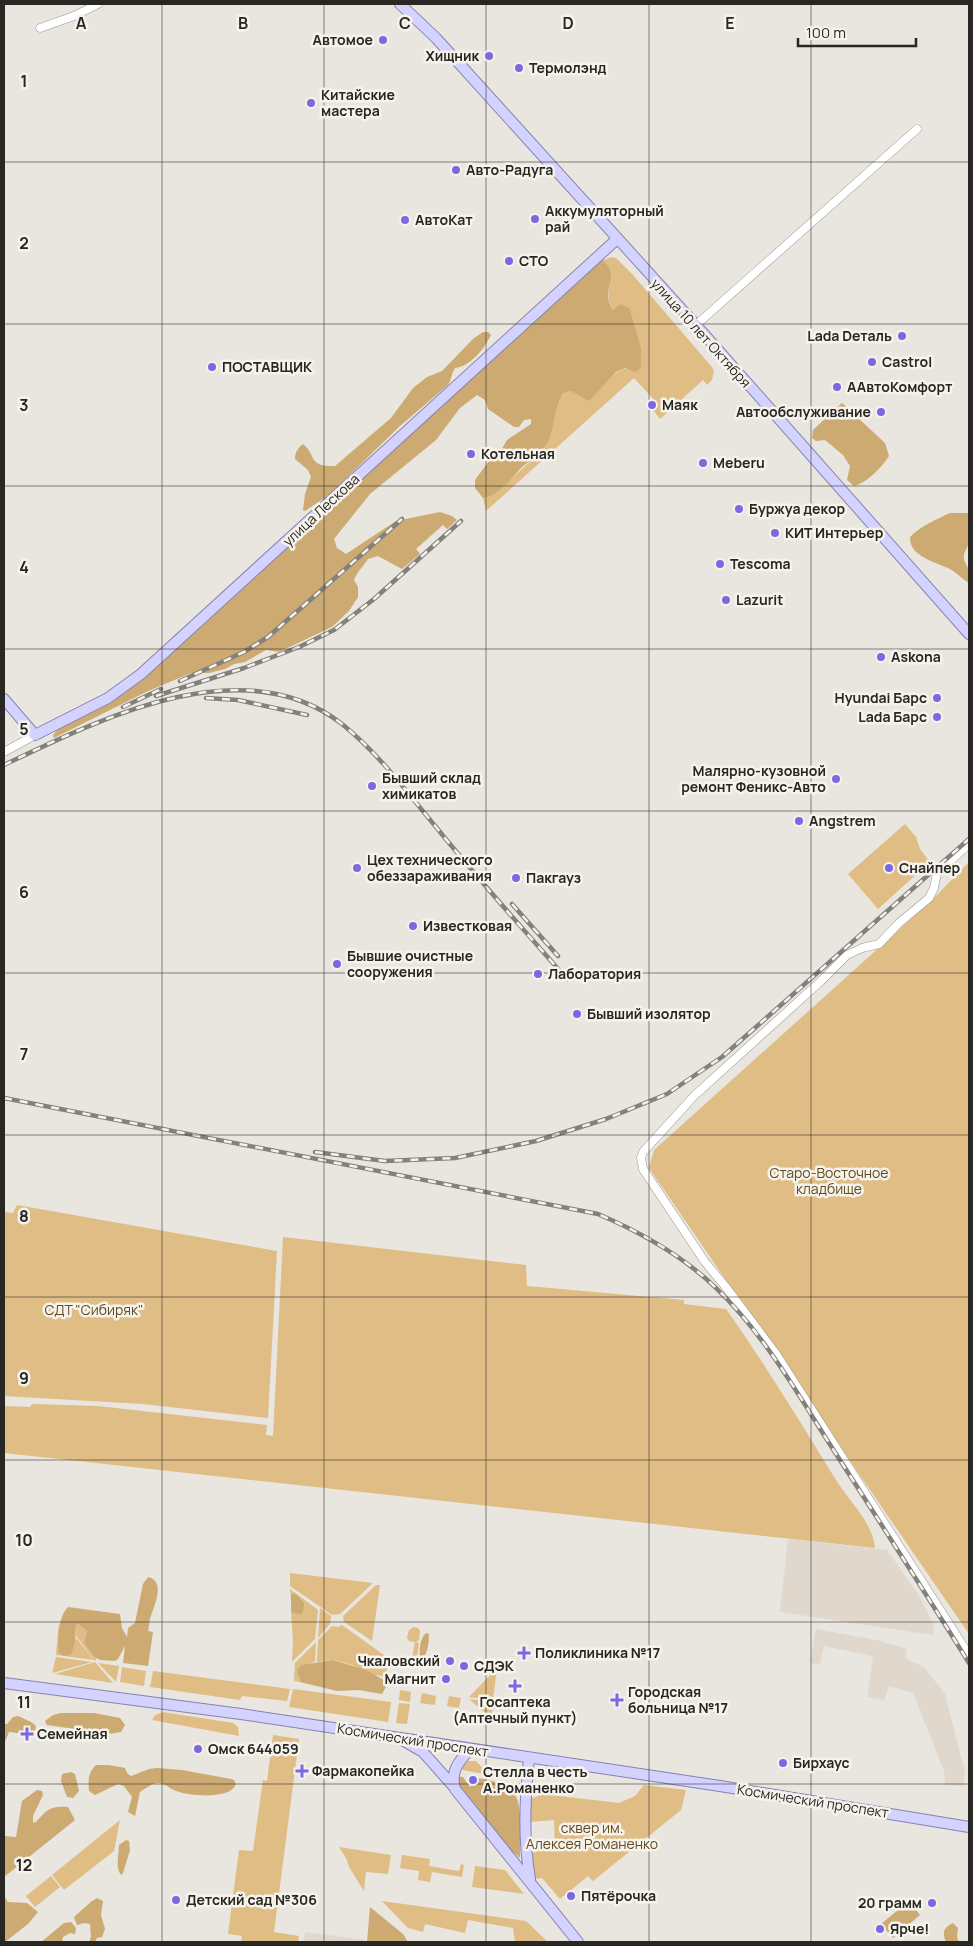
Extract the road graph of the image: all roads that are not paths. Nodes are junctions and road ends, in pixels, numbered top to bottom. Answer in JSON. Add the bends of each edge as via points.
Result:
{"nodes":[{"id":1,"x":98,"y":4,"type":"edge"},
{"id":2,"x":400,"y":4,"type":"edge"},
{"id":3,"x":410,"y":4,"type":"edge"},
{"id":4,"x":40,"y":28,"type":"dead end"},
{"id":5,"x":436,"y":38,"type":"junction"},
{"id":6,"x":917,"y":129,"type":"dead end"},
{"id":7,"x":617,"y":239,"type":"junction"},
{"id":8,"x":696,"y":325,"type":"junction"},
{"id":9,"x":968,"y":633,"type":"edge"},
{"id":10,"x":4,"y":699,"type":"edge"},
{"id":11,"x":35,"y":735,"type":"junction"},
{"id":12,"x":4,"y":752,"type":"edge"},
{"id":13,"x":969,"y":844,"type":"edge"},
{"id":14,"x":969,"y":1655,"type":"edge"},
{"id":15,"x":4,"y":1683,"type":"edge"},
{"id":16,"x":397,"y":1738,"type":"junction"},
{"id":17,"x":470,"y":1749,"type":"junction"},
{"id":18,"x":529,"y":1758,"type":"junction"},
{"id":19,"x":456,"y":1788,"type":"junction"},
{"id":20,"x":969,"y":1827,"type":"edge"},
{"id":21,"x":531,"y":1882,"type":"junction"},
{"id":22,"x":578,"y":1942,"type":"edge"}],
"edges":[{"from":1,"to":4,"type":"street"},
{"from":2,"to":5,"type":"main road","name":"улица 10 лет Октября"},
{"from":3,"to":5,"type":"main road","name":"улица 10 лет Октября"},
{"from":5,"to":7,"type":"main road","name":"улица 10 лет Октября"},
{"from":6,"to":8,"type":"street"},
{"from":7,"to":8,"type":"main road","name":"улица 10 лет Октября"},
{"from":7,"to":11,"type":"main road","name":"улица Лескова","via":[[141,674],[108,698]]},
{"from":8,"to":9,"type":"main road","name":"улица 10 лет Октября"},
{"from":10,"to":11,"type":"main road"},
{"from":11,"to":12,"type":"street","name":"улица Лескова"},
{"from":13,"to":14,"type":"street","via":[[937,873],[929,898],[879,944],[847,955],[694,1096],[641,1158],[643,1168],[704,1262],[776,1354]]},
{"from":15,"to":16,"type":"main road","name":"Космический проспект"},
{"from":16,"to":17,"type":"main road","name":"Космический проспект"},
{"from":16,"to":19,"type":"main road","via":[[423,1752]]},
{"from":17,"to":18,"type":"main road","name":"Космический проспект"},
{"from":17,"to":19,"type":"main road","via":[[454,1772]]},
{"from":18,"to":20,"type":"main road","name":"Космический проспект"},
{"from":18,"to":21,"type":"main road","via":[[524,1804]]},
{"from":19,"to":21,"type":"main road"},
{"from":21,"to":22,"type":"main road"}]}
